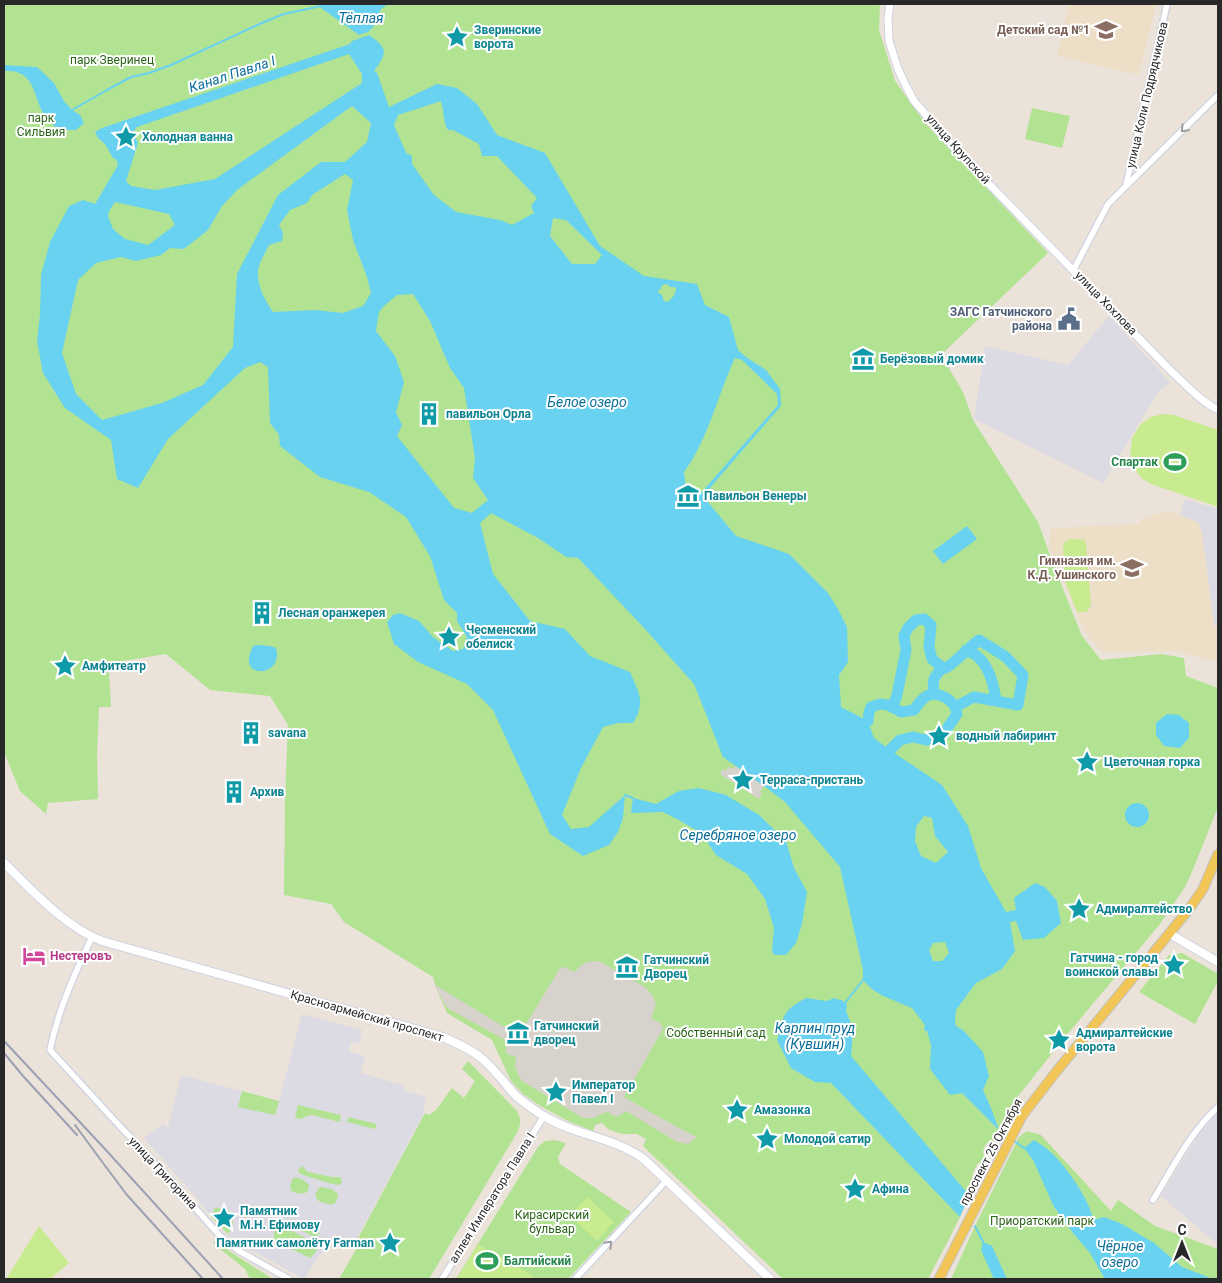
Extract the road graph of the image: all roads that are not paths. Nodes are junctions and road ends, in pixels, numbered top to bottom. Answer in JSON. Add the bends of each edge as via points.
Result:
{"nodes":[{"id":1,"x":890,"y":4,"type":"edge"},
{"id":2,"x":1167,"y":4,"type":"edge"},
{"id":3,"x":1218,"y":95,"type":"edge"},
{"id":4,"x":1131,"y":162,"type":"junction"},
{"id":5,"x":1143,"y":169,"type":"junction"},
{"id":6,"x":1126,"y":186,"type":"junction"},
{"id":7,"x":1073,"y":271,"type":"junction"},
{"id":8,"x":1218,"y":410,"type":"edge"},
{"id":9,"x":1218,"y":854,"type":"edge"},
{"id":10,"x":4,"y":863,"type":"edge"},
{"id":11,"x":1170,"y":934,"type":"junction"},
{"id":12,"x":92,"y":937,"type":"junction"},
{"id":13,"x":1218,"y":962,"type":"edge"},
{"id":14,"x":1218,"y":1107,"type":"edge"},
{"id":15,"x":544,"y":1116,"type":"junction"},
{"id":16,"x":667,"y":1180,"type":"junction"},
{"id":17,"x":1153,"y":1200,"type":"dead end"},
{"id":18,"x":289,"y":1279,"type":"edge"},
{"id":19,"x":442,"y":1279,"type":"edge"},
{"id":20,"x":575,"y":1279,"type":"edge"},
{"id":21,"x":770,"y":1279,"type":"edge"},
{"id":22,"x":940,"y":1279,"type":"edge"}],
"edges":[{"from":1,"to":7,"type":"street","name":"улица Крупской","via":[[889,41],[914,101],[959,153]]},
{"from":2,"to":4,"type":"street","name":"улица Коли Подрядчикова"},
{"from":3,"to":5,"type":"street","name":"улица Хохлова","one_way":true},
{"from":4,"to":5,"type":"street","via":[[1133,168]]},
{"from":4,"to":6,"type":"street","name":"улица Коли Подрядчикова"},
{"from":5,"to":6,"type":"street","name":"улица Хохлова"},
{"from":6,"to":7,"type":"street","name":"улица Хохлова","via":[[1108,204]]},
{"from":7,"to":8,"type":"street","name":"улица Хохлова","via":[[1194,394]]},
{"from":9,"to":11,"type":"main road","name":"проспект 25 Октября","via":[[1200,895]]},
{"from":10,"to":12,"type":"main road","name":"Красноармейский проспект","via":[[70,924]]},
{"from":11,"to":13,"type":"main road"},
{"from":11,"to":22,"type":"main road","name":"проспект 25 Октября","via":[[1022,1116]]},
{"from":12,"to":15,"type":"main road","name":"Красноармейский проспект","via":[[443,1037],[470,1049],[528,1106]]},
{"from":12,"to":18,"type":"street","name":"улица Григорина","via":[[62,1007],[50,1050],[220,1236],[239,1252]]},
{"from":14,"to":17,"type":"street","via":[[1198,1129]]},
{"from":15,"to":16,"type":"main road","name":"Красноармейский проспект","via":[[562,1126],[634,1152]]},
{"from":15,"to":19,"type":"street","name":"аллея Императора Павла I"},
{"from":20,"to":16,"type":"street","one_way":true},
{"from":16,"to":21,"type":"main road","name":"Красноармейский проспект"}]}
